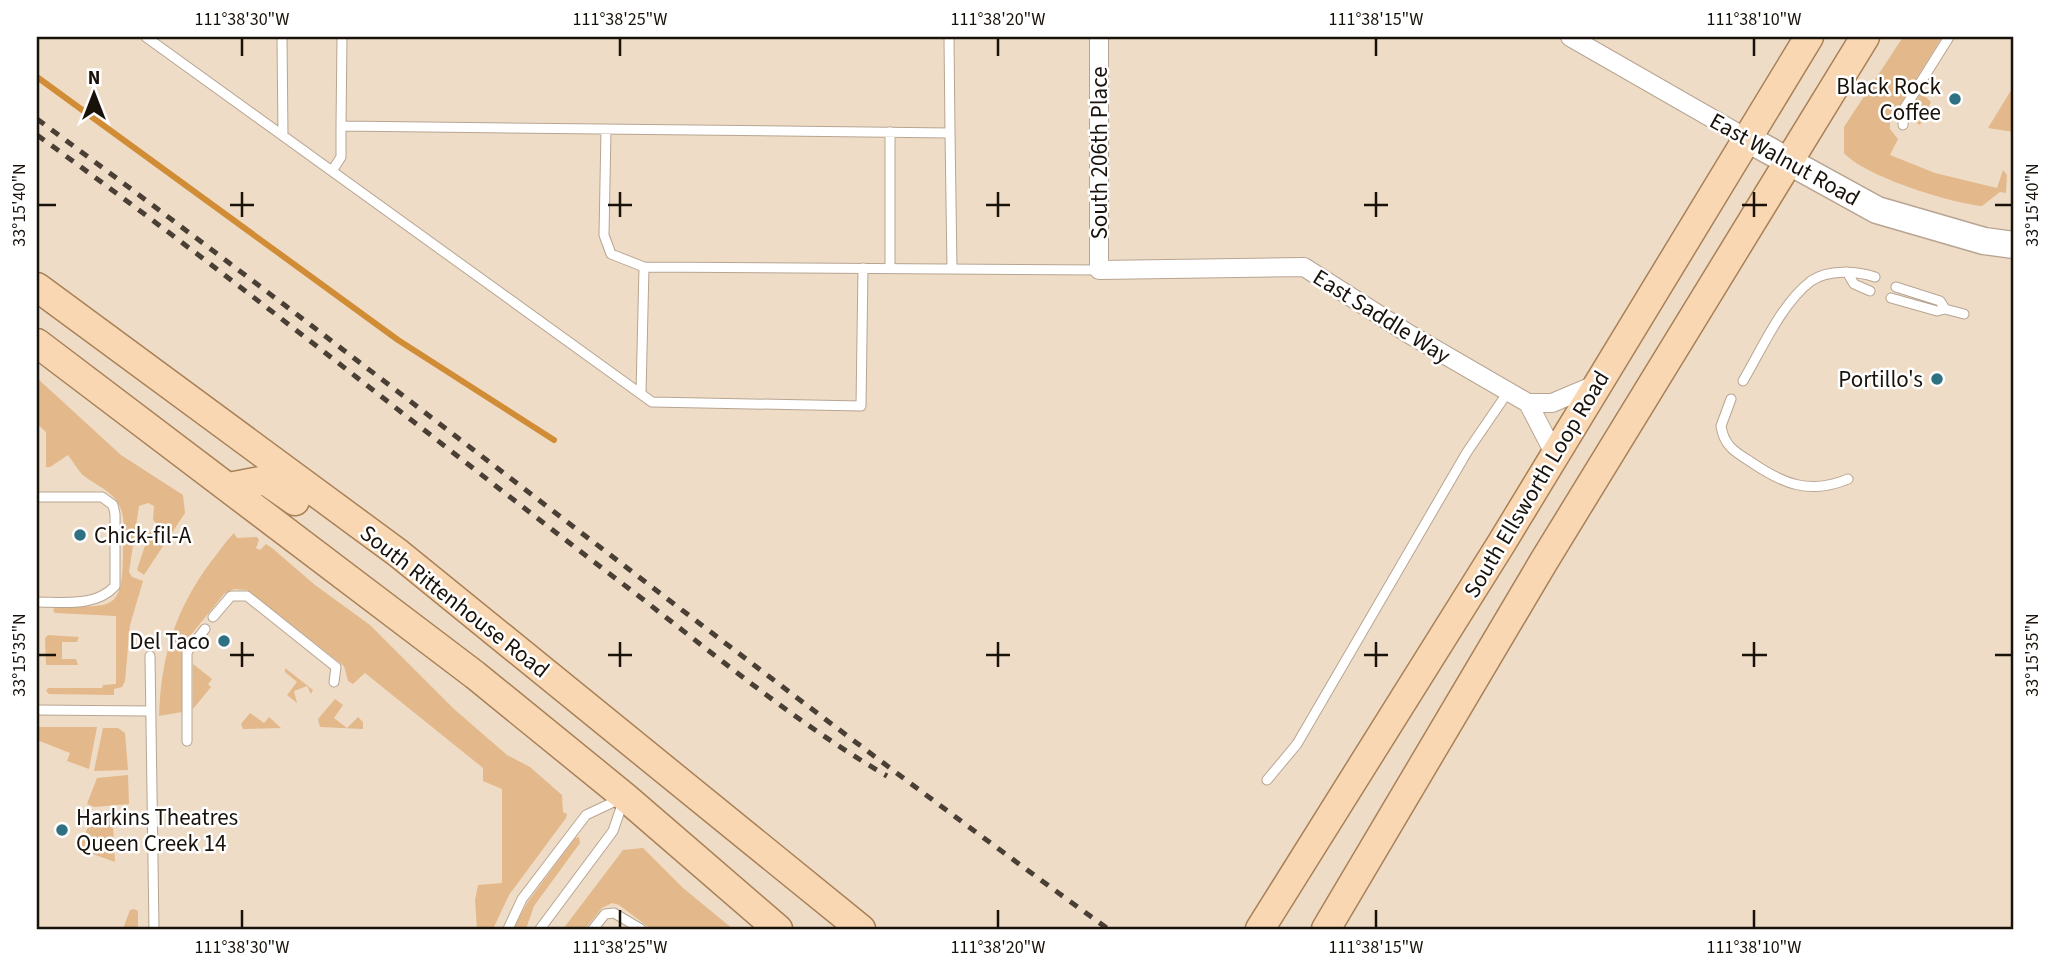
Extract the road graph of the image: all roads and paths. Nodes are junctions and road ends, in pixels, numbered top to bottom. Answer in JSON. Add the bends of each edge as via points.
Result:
{"nodes":[{"id":1,"x":146,"y":37,"type":"edge"},
{"id":2,"x":282,"y":37,"type":"edge"},
{"id":3,"x":342,"y":37,"type":"edge"},
{"id":4,"x":950,"y":37,"type":"edge"},
{"id":5,"x":1099,"y":37,"type":"edge"},
{"id":6,"x":1570,"y":37,"type":"edge"},
{"id":7,"x":1810,"y":37,"type":"edge"},
{"id":8,"x":1865,"y":37,"type":"edge"},
{"id":9,"x":1949,"y":37,"type":"edge"},
{"id":10,"x":1903,"y":125,"type":"dead end"},
{"id":11,"x":341,"y":126,"type":"junction"},
{"id":12,"x":606,"y":129,"type":"junction"},
{"id":13,"x":890,"y":132,"type":"junction"},
{"id":14,"x":950,"y":133,"type":"junction"},
{"id":15,"x":283,"y":136,"type":"junction"},
{"id":16,"x":1748,"y":139,"type":"junction"},
{"id":17,"x":1789,"y":161,"type":"junction"},
{"id":18,"x":332,"y":171,"type":"junction"},
{"id":19,"x":2014,"y":245,"type":"edge"},
{"id":20,"x":644,"y":267,"type":"junction"},
{"id":21,"x":863,"y":268,"type":"junction"},
{"id":22,"x":890,"y":268,"type":"junction"},
{"id":23,"x":952,"y":269,"type":"junction"},
{"id":24,"x":1099,"y":270,"type":"junction"},
{"id":25,"x":1847,"y":272,"type":"junction"},
{"id":26,"x":1875,"y":277,"type":"dead end"},
{"id":27,"x":1896,"y":287,"type":"dead end"},
{"id":28,"x":1870,"y":291,"type":"dead end"},
{"id":29,"x":43,"y":295,"type":"edge"},
{"id":30,"x":1891,"y":298,"type":"dead end"},
{"id":31,"x":1945,"y":309,"type":"junction"},
{"id":32,"x":1964,"y":314,"type":"dead end"},
{"id":33,"x":37,"y":343,"type":"edge"},
{"id":34,"x":1743,"y":381,"type":"dead end"},
{"id":35,"x":1597,"y":384,"type":"junction"},
{"id":36,"x":1508,"y":392,"type":"junction"},
{"id":37,"x":641,"y":394,"type":"junction"},
{"id":38,"x":1731,"y":399,"type":"dead end"},
{"id":39,"x":1528,"y":403,"type":"junction"},
{"id":40,"x":1555,"y":455,"type":"junction"},
{"id":41,"x":1848,"y":479,"type":"dead end"},
{"id":42,"x":229,"y":487,"type":"junction"},
{"id":43,"x":37,"y":497,"type":"edge"},
{"id":44,"x":398,"y":553,"type":"junction"},
{"id":45,"x":37,"y":602,"type":"edge"},
{"id":46,"x":213,"y":617,"type":"dead end"},
{"id":47,"x":205,"y":629,"type":"dead end"},
{"id":48,"x":150,"y":656,"type":"dead end"},
{"id":49,"x":334,"y":682,"type":"dead end"},
{"id":50,"x":37,"y":710,"type":"edge"},
{"id":51,"x":149,"y":711,"type":"junction"},
{"id":52,"x":187,"y":741,"type":"dead end"},
{"id":53,"x":655,"y":762,"type":"junction"},
{"id":54,"x":1266,"y":780,"type":"dead end"},
{"id":55,"x":625,"y":797,"type":"junction"},
{"id":56,"x":154,"y":929,"type":"edge"},
{"id":57,"x":508,"y":929,"type":"edge"},
{"id":58,"x":540,"y":929,"type":"edge"},
{"id":59,"x":593,"y":929,"type":"edge"},
{"id":60,"x":641,"y":929,"type":"edge"},
{"id":61,"x":778,"y":929,"type":"edge"},
{"id":62,"x":861,"y":929,"type":"edge"},
{"id":63,"x":1260,"y":929,"type":"edge"},
{"id":64,"x":1326,"y":929,"type":"edge"}],
"edges":[{"from":1,"to":15,"type":"lane"},
{"from":2,"to":15,"type":"lane"},
{"from":3,"to":11,"type":"lane"},
{"from":4,"to":14,"type":"lane"},
{"from":5,"to":24,"type":"street","name":"South 206th Place"},
{"from":6,"to":16,"type":"street","name":"East Walnut Road"},
{"from":7,"to":16,"type":"main road","name":"South Ellsworth Loop Road"},
{"from":8,"to":17,"type":"main road","name":"South Ellsworth Loop Road"},
{"from":9,"to":10,"type":"lane","via":[[1904,109]]},
{"from":11,"to":12,"type":"lane"},
{"from":11,"to":18,"type":"lane","via":[[341,157]]},
{"from":12,"to":13,"type":"lane"},
{"from":12,"to":20,"type":"lane","via":[[604,235],[611,254]]},
{"from":13,"to":14,"type":"lane"},
{"from":13,"to":22,"type":"lane"},
{"from":14,"to":23,"type":"lane"},
{"from":15,"to":18,"type":"lane"},
{"from":16,"to":17,"type":"street","name":"East Walnut Road"},
{"from":16,"to":35,"type":"main road","name":"South Ellsworth Loop Road"},
{"from":17,"to":19,"type":"street","name":"East Walnut Road","via":[[1877,210],[1972,239]]},
{"from":17,"to":64,"type":"main road","name":"South Ellsworth Loop Road"},
{"from":18,"to":37,"type":"lane"},
{"from":20,"to":21,"type":"lane"},
{"from":20,"to":37,"type":"lane"},
{"from":21,"to":22,"type":"lane"},
{"from":21,"to":37,"type":"lane","via":[[862,406],[652,402]]},
{"from":22,"to":23,"type":"lane"},
{"from":23,"to":24,"type":"lane"},
{"from":24,"to":36,"type":"street","name":"East Saddle Way","via":[[1304,267]]},
{"from":25,"to":26,"type":"lane"},
{"from":25,"to":28,"type":"lane","via":[[1854,284]]},
{"from":25,"to":34,"type":"lane","via":[[1813,279],[1790,304]]},
{"from":27,"to":31,"type":"lane","via":[[1940,301]]},
{"from":29,"to":44,"type":"main road","name":"South Rittenhouse Road"},
{"from":30,"to":31,"type":"lane","via":[[1937,312]]},
{"from":31,"to":32,"type":"lane"},
{"from":33,"to":42,"type":"main road","name":"South Rittenhouse Road"},
{"from":35,"to":39,"type":"street","via":[[1552,403]]},
{"from":35,"to":40,"type":"main road","name":"South Ellsworth Loop Road"},
{"from":36,"to":39,"type":"street","name":"East Saddle Way"},
{"from":36,"to":54,"type":"lane","via":[[1467,452],[1297,744]]},
{"from":38,"to":41,"type":"lane","via":[[1721,426],[1729,448],[1780,482],[1830,486]]},
{"from":39,"to":40,"type":"street"},
{"from":40,"to":63,"type":"main road","name":"South Ellsworth Loop Road"},
{"from":42,"to":44,"type":"main road","via":[[269,481],[356,546]]},
{"from":42,"to":55,"type":"main road","name":"South Rittenhouse Road","via":[[475,675]]},
{"from":43,"to":45,"type":"lane","via":[[102,497],[113,505],[115,586],[105,597],[91,601]]},
{"from":44,"to":53,"type":"main road","name":"South Rittenhouse Road"},
{"from":46,"to":49,"type":"lane","via":[[230,596],[247,596],[336,667]]},
{"from":47,"to":52,"type":"lane","via":[[187,652]]},
{"from":48,"to":51,"type":"lane"},
{"from":50,"to":51,"type":"lane"},
{"from":51,"to":56,"type":"lane"},
{"from":53,"to":55,"type":"main road"},
{"from":53,"to":62,"type":"main road","name":"South Rittenhouse Road"},
{"from":55,"to":57,"type":"lane","via":[[586,815],[522,899]]},
{"from":55,"to":58,"type":"lane","via":[[613,831]]},
{"from":55,"to":61,"type":"main road","name":"South Rittenhouse Road"},
{"from":59,"to":60,"type":"lane","via":[[605,914],[614,912]]}]}
